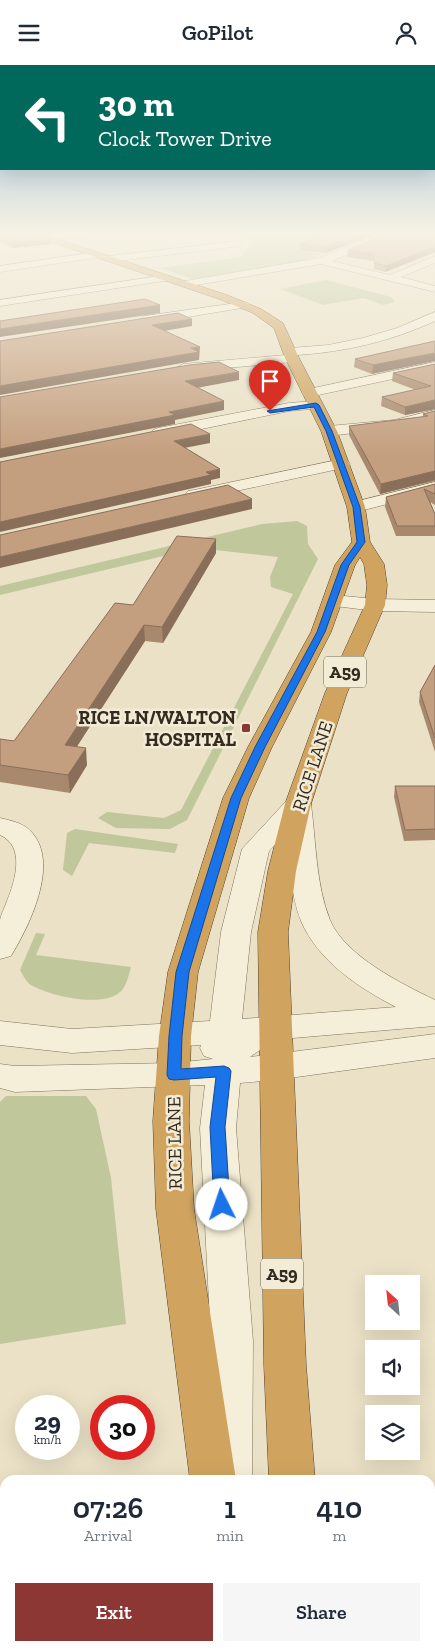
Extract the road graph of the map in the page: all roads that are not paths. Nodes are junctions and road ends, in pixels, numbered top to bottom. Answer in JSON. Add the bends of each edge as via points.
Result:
{"nodes":[{"id":1,"x":231,"y":307,"type":"edge"},
{"id":2,"x":248,"y":307,"type":"edge"},
{"id":3,"x":435,"y":316,"type":"edge"},
{"id":4,"x":132,"y":322,"type":"edge"},
{"id":5,"x":292,"y":355,"type":"junction"},
{"id":6,"x":435,"y":366,"type":"edge"},
{"id":7,"x":170,"y":370,"type":"edge"},
{"id":8,"x":312,"y":399,"type":"junction"},
{"id":9,"x":435,"y":414,"type":"edge"},
{"id":10,"x":329,"y":431,"type":"junction"},
{"id":11,"x":144,"y":436,"type":"edge"},
{"id":12,"x":342,"y":464,"type":"junction"},
{"id":13,"x":435,"y":487,"type":"edge"},
{"id":14,"x":181,"y":498,"type":"edge"},
{"id":15,"x":356,"y":507,"type":"junction"},
{"id":16,"x":361,"y":542,"type":"junction"},
{"id":17,"x":334,"y":601,"type":"junction"},
{"id":18,"x":375,"y":605,"type":"junction"},
{"id":19,"x":435,"y":606,"type":"edge"},
{"id":20,"x":298,"y":804,"type":"junction"},
{"id":21,"x":0,"y":826,"type":"edge"},
{"id":22,"x":0,"y":949,"type":"edge"},
{"id":23,"x":435,"y":1014,"type":"edge"},
{"id":24,"x":274,"y":1029,"type":"junction"},
{"id":25,"x":0,"y":1033,"type":"edge"},
{"id":26,"x":225,"y":1033,"type":"junction"},
{"id":27,"x":175,"y":1036,"type":"junction"},
{"id":28,"x":435,"y":1046,"type":"edge"},
{"id":29,"x":275,"y":1068,"type":"junction"},
{"id":30,"x":224,"y":1071,"type":"junction"},
{"id":31,"x":174,"y":1075,"type":"junction"},
{"id":32,"x":0,"y":1076,"type":"edge"},
{"id":33,"x":211,"y":1475,"type":"edge"},
{"id":34,"x":229,"y":1475,"type":"edge"},
{"id":35,"x":292,"y":1475,"type":"edge"}],
"edges":[{"from":1,"to":4,"type":"street"},
{"from":2,"to":5,"type":"highway","name":"RICE LANE","number":"A59","via":[[279,326]]},
{"from":3,"to":5,"type":"street","via":[[417,326],[374,338]]},
{"from":5,"to":7,"type":"street"},
{"from":5,"to":8,"type":"highway","name":"RICE LANE","number":"A59"},
{"from":6,"to":8,"type":"street"},
{"from":8,"to":10,"type":"highway","name":"RICE LANE","number":"A59"},
{"from":8,"to":11,"type":"street","via":[[289,407]]},
{"from":9,"to":10,"type":"street","via":[[394,424]]},
{"from":10,"to":12,"type":"highway","name":"RICE LANE","number":"A59"},
{"from":12,"to":14,"type":"street"},
{"from":12,"to":15,"type":"highway","name":"RICE LANE","number":"A59"},
{"from":13,"to":15,"type":"street"},
{"from":15,"to":16,"type":"highway","name":"RICE LANE","number":"A59"},
{"from":16,"to":17,"type":"highway","name":"RICE LANE","number":"A59","via":[[345,565]]},
{"from":16,"to":18,"type":"highway","name":"RICE LANE","number":"A59","via":[[374,564]]},
{"from":17,"to":18,"type":"street"},
{"from":17,"to":27,"type":"highway","name":"RICE LANE","number":"A59","via":[[236,798],[183,972]]},
{"from":18,"to":19,"type":"street"},
{"from":18,"to":20,"type":"highway","name":"RICE LANE","number":"A59","via":[[336,693]]},
{"from":20,"to":23,"type":"street","via":[[310,903],[317,923],[352,965]]},
{"from":20,"to":24,"type":"highway","name":"RICE LANE","number":"A59","via":[[282,871],[273,932]]},
{"from":20,"to":26,"type":"street","via":[[256,849],[236,932]]},
{"from":21,"to":22,"type":"street","via":[[17,833],[30,853],[28,884]]},
{"from":23,"to":24,"type":"street"},
{"from":24,"to":26,"type":"street"},
{"from":24,"to":29,"type":"highway","name":"RICE LANE","number":"A59"},
{"from":24,"to":30,"type":"street","via":[[244,1044],[231,1056]]},
{"from":25,"to":27,"type":"street","via":[[72,1041]]},
{"from":26,"to":27,"type":"street"},
{"from":26,"to":31,"type":"street","via":[[207,1057]]},
{"from":27,"to":31,"type":"highway","name":"RICE LANE","number":"A59"},
{"from":28,"to":29,"type":"street"},
{"from":29,"to":30,"type":"street"},
{"from":29,"to":35,"type":"highway","name":"RICE LANE","number":"A59"},
{"from":30,"to":31,"type":"street"},
{"from":30,"to":34,"type":"street","via":[[218,1127],[232,1341]]},
{"from":31,"to":32,"type":"street","via":[[15,1079]]},
{"from":31,"to":33,"type":"highway","name":"RICE LANE","number":"A59","via":[[171,1121],[175,1209]]}]}
